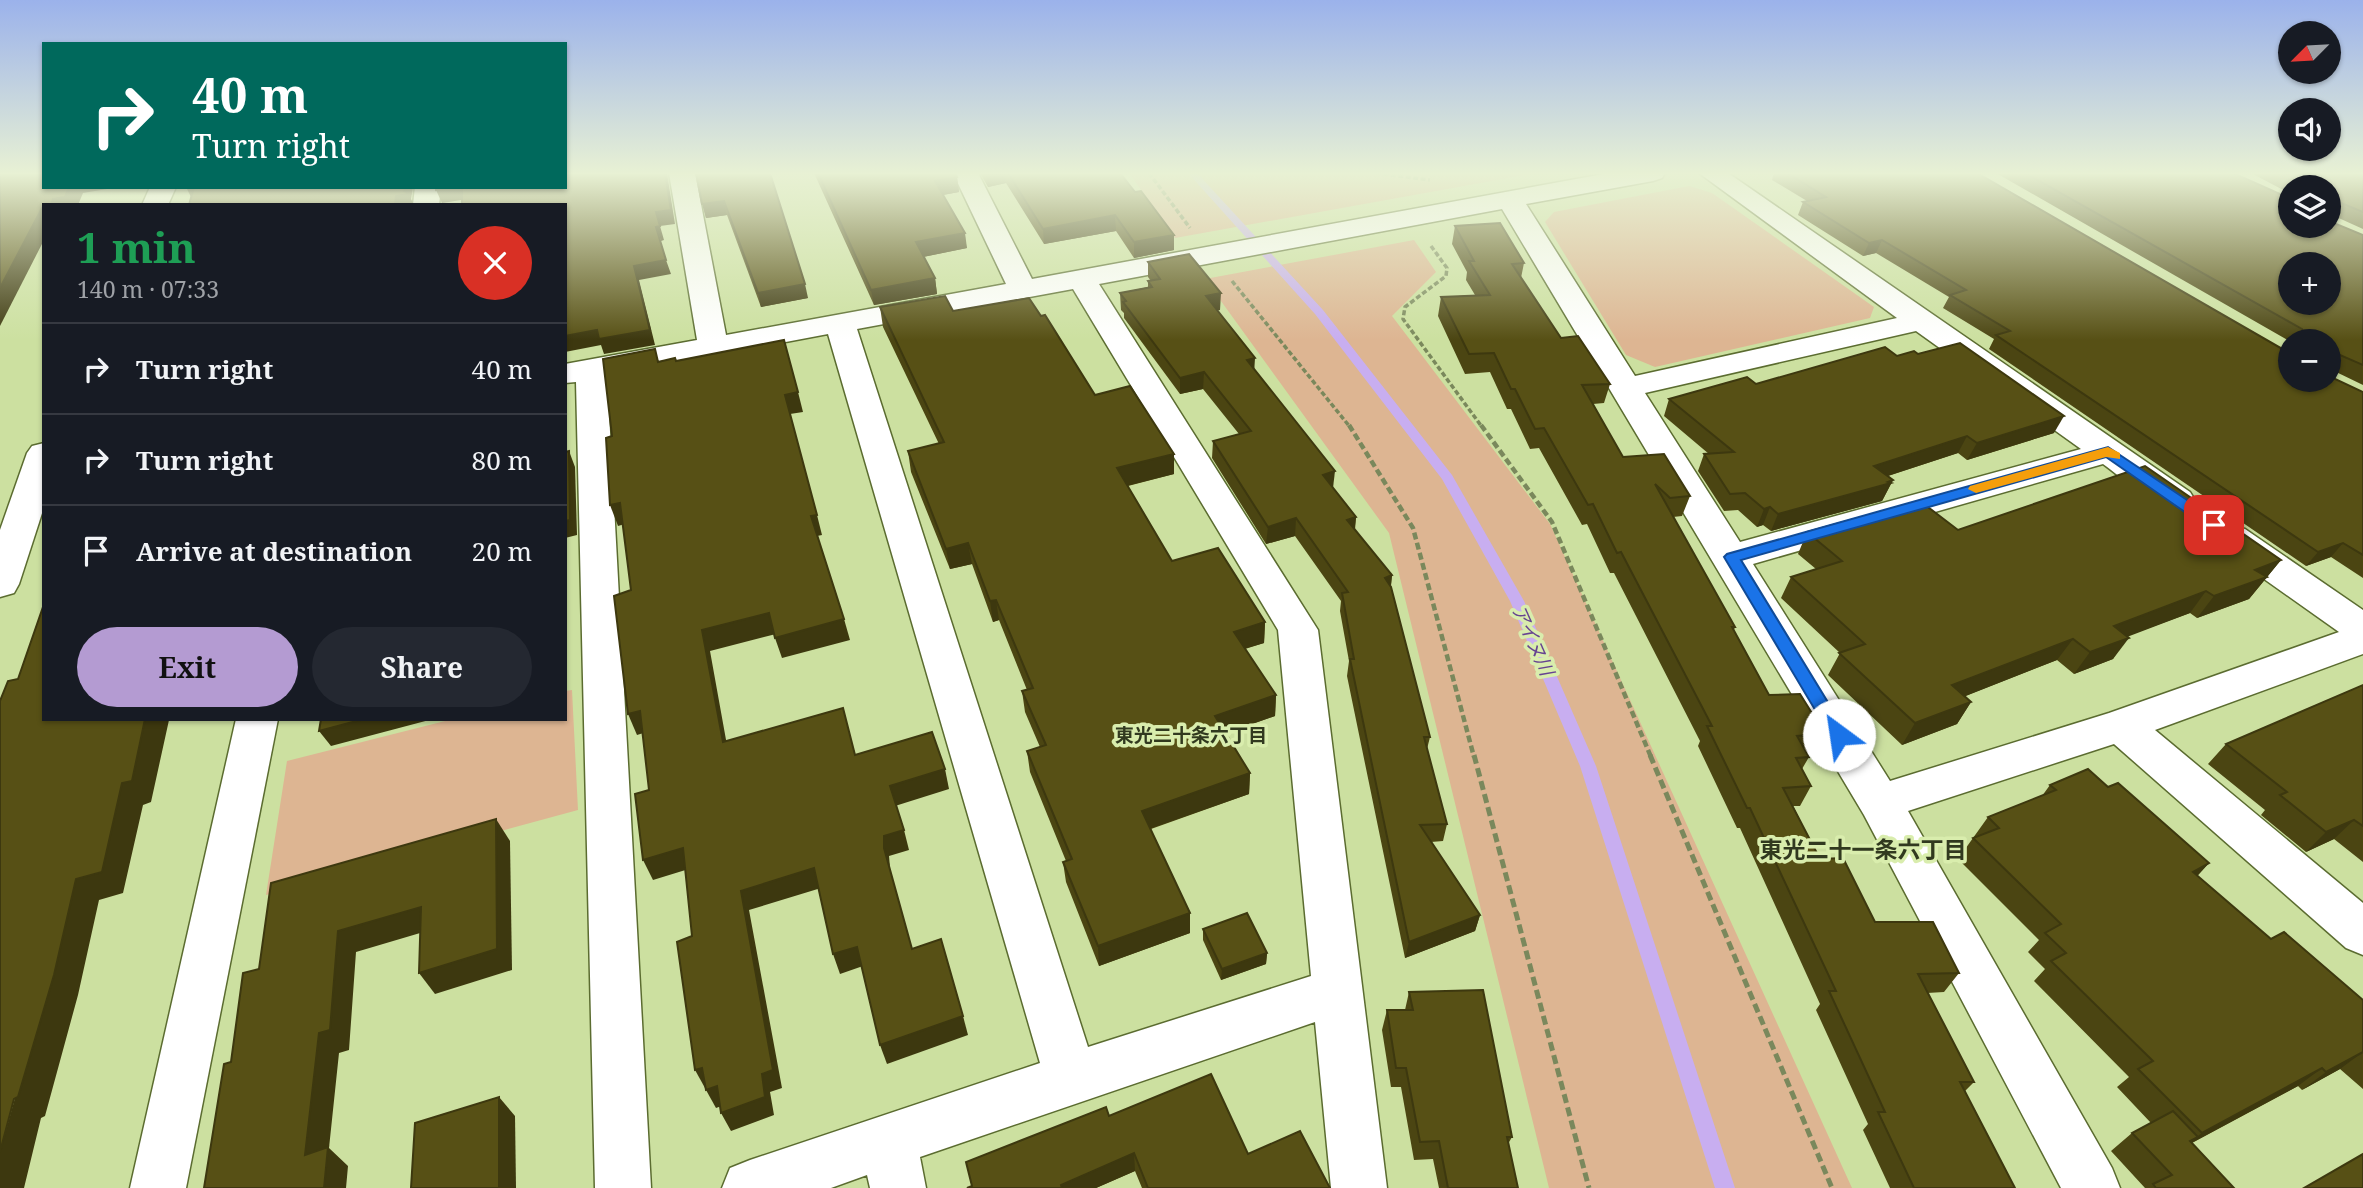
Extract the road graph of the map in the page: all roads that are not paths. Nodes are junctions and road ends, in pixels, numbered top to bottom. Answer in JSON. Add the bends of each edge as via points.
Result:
{"nodes":[{"id":1,"x":692,"y":228,"type":"edge"},
{"id":2,"x":993,"y":228,"type":"edge"},
{"id":3,"x":1359,"y":228,"type":"edge"},
{"id":4,"x":1528,"y":228,"type":"edge"},
{"id":5,"x":1790,"y":228,"type":"edge"},
{"id":6,"x":1082,"y":279,"type":"junction"},
{"id":7,"x":1023,"y":289,"type":"junction"},
{"id":8,"x":1922,"y":321,"type":"junction"},
{"id":9,"x":840,"y":323,"type":"junction"},
{"id":10,"x":713,"y":347,"type":"junction"},
{"id":11,"x":578,"y":372,"type":"edge"},
{"id":12,"x":1625,"y":388,"type":"junction"},
{"id":13,"x":2108,"y":452,"type":"junction"},
{"id":14,"x":41,"y":465,"type":"edge"},
{"id":15,"x":0,"y":478,"type":"edge"},
{"id":16,"x":1732,"y":557,"type":"junction"},
{"id":17,"x":0,"y":584,"type":"edge"},
{"id":18,"x":2363,"y":629,"type":"edge"},
{"id":19,"x":2363,"y":639,"type":"edge"},
{"id":20,"x":257,"y":721,"type":"edge"},
{"id":21,"x":2121,"y":724,"type":"junction"},
{"id":22,"x":1880,"y":802,"type":"junction"},
{"id":23,"x":2363,"y":933,"type":"edge"},
{"id":24,"x":1335,"y":992,"type":"junction"},
{"id":25,"x":1071,"y":1078,"type":"junction"},
{"id":26,"x":894,"y":1164,"type":"edge"},
{"id":27,"x":158,"y":1188,"type":"edge"},
{"id":28,"x":623,"y":1188,"type":"edge"},
{"id":29,"x":750,"y":1188,"type":"edge"},
{"id":30,"x":1359,"y":1188,"type":"edge"},
{"id":31,"x":2092,"y":1188,"type":"edge"}],
"edges":[{"from":1,"to":10,"type":"street"},
{"from":2,"to":7,"type":"street"},
{"from":3,"to":6,"type":"street"},
{"from":4,"to":12,"type":"street"},
{"from":5,"to":8,"type":"street"},
{"from":6,"to":7,"type":"street"},
{"from":6,"to":24,"type":"street","via":[[1298,630]]},
{"from":7,"to":9,"type":"street"},
{"from":8,"to":12,"type":"street"},
{"from":8,"to":13,"type":"street"},
{"from":9,"to":10,"type":"street"},
{"from":9,"to":25,"type":"street"},
{"from":10,"to":11,"type":"street"},
{"from":11,"to":28,"type":"street"},
{"from":12,"to":16,"type":"street"},
{"from":13,"to":16,"type":"street"},
{"from":13,"to":18,"type":"street"},
{"from":14,"to":15,"type":"street"},
{"from":14,"to":17,"type":"street"},
{"from":16,"to":22,"type":"street"},
{"from":19,"to":21,"type":"street"},
{"from":20,"to":27,"type":"street"},
{"from":21,"to":22,"type":"street"},
{"from":21,"to":23,"type":"street"},
{"from":22,"to":31,"type":"street"},
{"from":24,"to":25,"type":"street"},
{"from":24,"to":30,"type":"street"},
{"from":25,"to":26,"type":"street"},
{"from":26,"to":29,"type":"street"}]}
